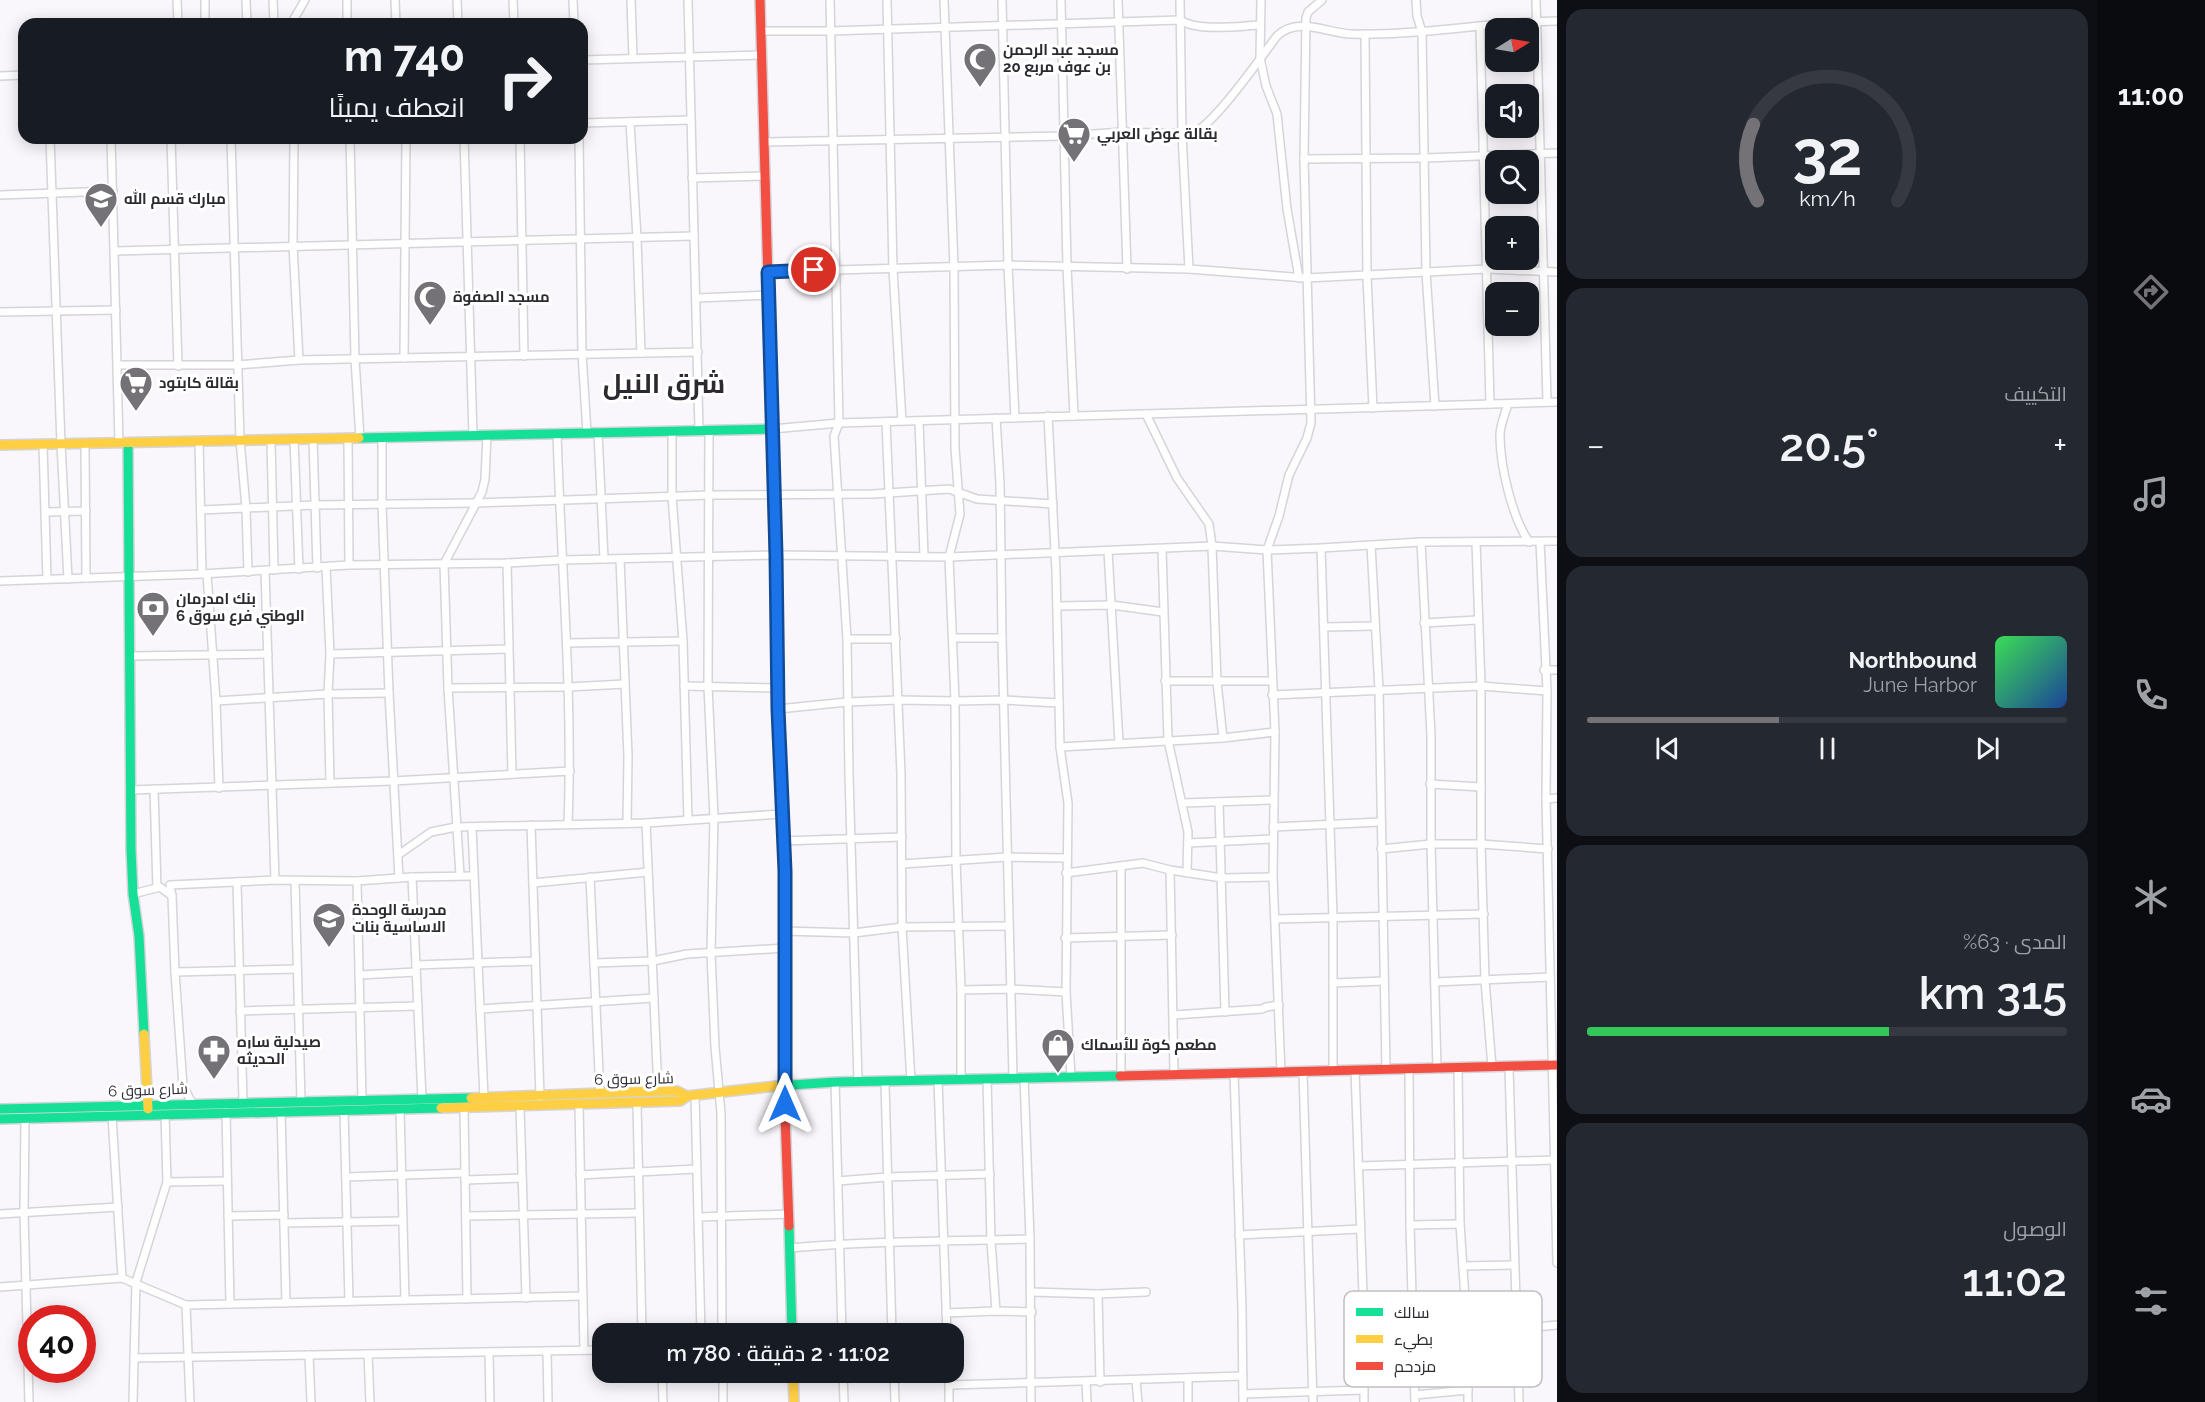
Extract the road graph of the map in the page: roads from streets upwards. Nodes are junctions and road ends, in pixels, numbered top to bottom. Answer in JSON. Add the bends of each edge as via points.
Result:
{"nodes":[{"id":1,"x":177,"y":0,"type":"edge"},
{"id":2,"x":205,"y":0,"type":"edge"},
{"id":3,"x":246,"y":0,"type":"edge"},
{"id":4,"x":273,"y":0,"type":"edge"},
{"id":5,"x":305,"y":0,"type":"edge"},
{"id":6,"x":347,"y":0,"type":"edge"},
{"id":7,"x":395,"y":0,"type":"edge"},
{"id":8,"x":456,"y":0,"type":"edge"},
{"id":9,"x":513,"y":0,"type":"edge"},
{"id":10,"x":573,"y":0,"type":"edge"},
{"id":11,"x":631,"y":0,"type":"edge"},
{"id":12,"x":688,"y":0,"type":"edge"},
{"id":13,"x":760,"y":0,"type":"edge"},
{"id":14,"x":830,"y":0,"type":"edge"},
{"id":15,"x":887,"y":0,"type":"edge"},
{"id":16,"x":944,"y":0,"type":"edge"},
{"id":17,"x":1002,"y":0,"type":"edge"},
{"id":18,"x":1061,"y":0,"type":"edge"},
{"id":19,"x":1118,"y":0,"type":"edge"},
{"id":20,"x":1180,"y":0,"type":"edge"},
{"id":21,"x":1261,"y":0,"type":"edge"},
{"id":22,"x":1322,"y":0,"type":"edge"},
{"id":23,"x":1416,"y":0,"type":"edge"},
{"id":24,"x":1536,"y":0,"type":"edge"},
{"id":25,"x":178,"y":18,"type":"edge"},
{"id":26,"x":205,"y":18,"type":"edge"},
{"id":27,"x":247,"y":18,"type":"edge"},
{"id":28,"x":274,"y":18,"type":"edge"},
{"id":29,"x":294,"y":18,"type":"edge"},
{"id":30,"x":347,"y":18,"type":"edge"},
{"id":31,"x":396,"y":18,"type":"edge"},
{"id":32,"x":458,"y":18,"type":"edge"},
{"id":33,"x":514,"y":18,"type":"edge"},
{"id":34,"x":574,"y":18,"type":"edge"},
{"id":35,"x":1537,"y":18,"type":"edge"},
{"id":36,"x":1180,"y":20,"type":"junction"},
{"id":37,"x":1539,"y":21,"type":"edge"},
{"id":38,"x":1557,"y":21,"type":"edge"},
{"id":39,"x":1119,"y":22,"type":"junction"},
{"id":40,"x":1062,"y":23,"type":"junction"},
{"id":41,"x":1003,"y":24,"type":"junction"},
{"id":42,"x":1260,"y":25,"type":"junction"},
{"id":43,"x":1485,"y":26,"type":"edge"},
{"id":44,"x":1307,"y":27,"type":"junction"},
{"id":45,"x":1480,"y":27,"type":"junction"},
{"id":46,"x":945,"y":28,"type":"junction"},
{"id":47,"x":887,"y":30,"type":"junction"},
{"id":48,"x":761,"y":31,"type":"junction"},
{"id":49,"x":830,"y":31,"type":"junction"},
{"id":50,"x":1422,"y":32,"type":"junction"},
{"id":51,"x":1365,"y":34,"type":"junction"},
{"id":52,"x":762,"y":55,"type":"junction"},
{"id":53,"x":633,"y":58,"type":"junction"},
{"id":54,"x":690,"y":58,"type":"junction"},
{"id":55,"x":1260,"y":58,"type":"junction"},
{"id":56,"x":588,"y":60,"type":"edge"},
{"id":57,"x":1538,"y":72,"type":"edge"},
{"id":58,"x":18,"y":75,"type":"edge"},
{"id":59,"x":0,"y":76,"type":"edge"},
{"id":60,"x":691,"y":120,"type":"junction"},
{"id":61,"x":630,"y":122,"type":"junction"},
{"id":62,"x":588,"y":123,"type":"edge"},
{"id":63,"x":1123,"y":132,"type":"junction"},
{"id":64,"x":1182,"y":134,"type":"junction"},
{"id":65,"x":1064,"y":136,"type":"junction"},
{"id":66,"x":1005,"y":137,"type":"junction"},
{"id":67,"x":891,"y":138,"type":"junction"},
{"id":68,"x":950,"y":138,"type":"junction"},
{"id":69,"x":833,"y":141,"type":"junction"},
{"id":70,"x":765,"y":142,"type":"junction"},
{"id":71,"x":50,"y":144,"type":"edge"},
{"id":72,"x":111,"y":144,"type":"edge"},
{"id":73,"x":171,"y":144,"type":"edge"},
{"id":74,"x":231,"y":144,"type":"edge"},
{"id":75,"x":294,"y":144,"type":"edge"},
{"id":76,"x":350,"y":144,"type":"edge"},
{"id":77,"x":406,"y":144,"type":"edge"},
{"id":78,"x":464,"y":144,"type":"edge"},
{"id":79,"x":520,"y":144,"type":"edge"},
{"id":80,"x":579,"y":144,"type":"edge"},
{"id":81,"x":1540,"y":152,"type":"junction"},
{"id":82,"x":1557,"y":153,"type":"edge"},
{"id":83,"x":1482,"y":155,"type":"junction"},
{"id":84,"x":1365,"y":157,"type":"junction"},
{"id":85,"x":1425,"y":158,"type":"junction"},
{"id":86,"x":1304,"y":159,"type":"junction"},
{"id":87,"x":766,"y":176,"type":"junction"},
{"id":88,"x":692,"y":178,"type":"junction"},
{"id":89,"x":113,"y":191,"type":"junction"},
{"id":90,"x":53,"y":194,"type":"junction"},
{"id":91,"x":0,"y":195,"type":"edge"},
{"id":92,"x":694,"y":236,"type":"junction"},
{"id":93,"x":637,"y":238,"type":"junction"},
{"id":94,"x":523,"y":240,"type":"junction"},
{"id":95,"x":580,"y":240,"type":"junction"},
{"id":96,"x":1485,"y":240,"type":"edge"},
{"id":97,"x":467,"y":242,"type":"junction"},
{"id":98,"x":405,"y":244,"type":"junction"},
{"id":99,"x":293,"y":245,"type":"junction"},
{"id":100,"x":354,"y":245,"type":"junction"},
{"id":101,"x":234,"y":247,"type":"junction"},
{"id":102,"x":173,"y":249,"type":"junction"},
{"id":103,"x":115,"y":251,"type":"junction"},
{"id":104,"x":1008,"y":265,"type":"junction"},
{"id":105,"x":1067,"y":266,"type":"junction"},
{"id":106,"x":954,"y":267,"type":"junction"},
{"id":107,"x":892,"y":269,"type":"junction"},
{"id":108,"x":1127,"y":269,"type":"junction"},
{"id":109,"x":1189,"y":269,"type":"junction"},
{"id":110,"x":1485,"y":269,"type":"edge"},
{"id":111,"x":837,"y":270,"type":"junction"},
{"id":112,"x":1486,"y":270,"type":"edge"},
{"id":113,"x":1505,"y":270,"type":"edge"},
{"id":114,"x":768,"y":272,"type":"junction"},
{"id":115,"x":1426,"y":272,"type":"junction"},
{"id":116,"x":1544,"y":272,"type":"junction"},
{"id":117,"x":1557,"y":272,"type":"edge"},
{"id":118,"x":1367,"y":277,"type":"junction"},
{"id":119,"x":1303,"y":278,"type":"junction"},
{"id":120,"x":769,"y":295,"type":"junction"},
{"id":121,"x":697,"y":298,"type":"junction"},
{"id":122,"x":116,"y":310,"type":"junction"},
{"id":123,"x":57,"y":311,"type":"junction"},
{"id":124,"x":0,"y":312,"type":"edge"},
{"id":125,"x":698,"y":352,"type":"junction"},
{"id":126,"x":641,"y":353,"type":"junction"},
{"id":127,"x":582,"y":354,"type":"junction"},
{"id":128,"x":524,"y":356,"type":"junction"},
{"id":129,"x":404,"y":358,"type":"junction"},
{"id":130,"x":471,"y":358,"type":"junction"},
{"id":131,"x":355,"y":359,"type":"junction"},
{"id":132,"x":299,"y":360,"type":"junction"},
{"id":133,"x":118,"y":365,"type":"junction"},
{"id":134,"x":237,"y":365,"type":"junction"},
{"id":135,"x":178,"y":366,"type":"junction"},
{"id":136,"x":1547,"y":402,"type":"junction"},
{"id":137,"x":1557,"y":402,"type":"edge"},
{"id":138,"x":1508,"y":404,"type":"junction"},
{"id":139,"x":1490,"y":405,"type":"junction"},
{"id":140,"x":1435,"y":406,"type":"junction"},
{"id":141,"x":1373,"y":408,"type":"junction"},
{"id":142,"x":1310,"y":410,"type":"junction"},
{"id":143,"x":1146,"y":414,"type":"junction"},
{"id":144,"x":1048,"y":416,"type":"junction"},
{"id":145,"x":1074,"y":416,"type":"junction"},
{"id":146,"x":996,"y":418,"type":"junction"},
{"id":147,"x":1015,"y":418,"type":"junction"},
{"id":148,"x":954,"y":420,"type":"junction"},
{"id":149,"x":902,"y":421,"type":"junction"},
{"id":150,"x":920,"y":421,"type":"junction"},
{"id":151,"x":886,"y":422,"type":"junction"},
{"id":152,"x":839,"y":423,"type":"junction"},
{"id":153,"x":772,"y":429,"type":"junction"},
{"id":154,"x":704,"y":430,"type":"junction"},
{"id":155,"x":672,"y":431,"type":"junction"},
{"id":156,"x":598,"y":432,"type":"junction"},
{"id":157,"x":557,"y":433,"type":"junction"},
{"id":158,"x":586,"y":433,"type":"junction"},
{"id":159,"x":473,"y":435,"type":"junction"},
{"id":160,"x":487,"y":435,"type":"junction"},
{"id":161,"x":382,"y":437,"type":"junction"},
{"id":162,"x":348,"y":438,"type":"junction"},
{"id":163,"x":360,"y":438,"type":"junction"},
{"id":164,"x":294,"y":439,"type":"junction"},
{"id":165,"x":313,"y":439,"type":"junction"},
{"id":166,"x":240,"y":440,"type":"junction"},
{"id":167,"x":271,"y":440,"type":"junction"},
{"id":168,"x":199,"y":441,"type":"junction"},
{"id":169,"x":124,"y":443,"type":"junction"},
{"id":170,"x":61,"y":444,"type":"junction"},
{"id":171,"x":85,"y":444,"type":"junction"},
{"id":172,"x":43,"y":445,"type":"junction"},
{"id":173,"x":0,"y":446,"type":"edge"},
{"id":174,"x":921,"y":491,"type":"junction"},
{"id":175,"x":958,"y":491,"type":"junction"},
{"id":176,"x":838,"y":493,"type":"junction"},
{"id":177,"x":887,"y":493,"type":"junction"},
{"id":178,"x":774,"y":494,"type":"junction"},
{"id":179,"x":710,"y":495,"type":"junction"},
{"id":180,"x":672,"y":496,"type":"junction"},
{"id":181,"x":601,"y":499,"type":"junction"},
{"id":182,"x":559,"y":500,"type":"junction"},
{"id":183,"x":1000,"y":501,"type":"junction"},
{"id":184,"x":476,"y":503,"type":"junction"},
{"id":185,"x":1053,"y":504,"type":"junction"},
{"id":186,"x":315,"y":505,"type":"junction"},
{"id":187,"x":382,"y":505,"type":"junction"},
{"id":188,"x":297,"y":506,"type":"junction"},
{"id":189,"x":348,"y":506,"type":"junction"},
{"id":190,"x":272,"y":507,"type":"junction"},
{"id":191,"x":246,"y":508,"type":"junction"},
{"id":192,"x":201,"y":510,"type":"junction"},
{"id":193,"x":64,"y":511,"type":"junction"},
{"id":194,"x":86,"y":511,"type":"junction"},
{"id":195,"x":46,"y":512,"type":"junction"},
{"id":196,"x":1421,"y":542,"type":"junction"},
{"id":197,"x":1529,"y":542,"type":"junction"},
{"id":198,"x":1540,"y":542,"type":"junction"},
{"id":199,"x":1557,"y":542,"type":"edge"},
{"id":200,"x":1476,"y":543,"type":"junction"},
{"id":201,"x":1371,"y":544,"type":"junction"},
{"id":202,"x":1212,"y":546,"type":"junction"},
{"id":203,"x":1162,"y":549,"type":"junction"},
{"id":204,"x":1321,"y":549,"type":"junction"},
{"id":205,"x":1108,"y":550,"type":"junction"},
{"id":206,"x":1267,"y":550,"type":"junction"},
{"id":207,"x":1055,"y":552,"type":"junction"},
{"id":208,"x":1000,"y":553,"type":"junction"},
{"id":209,"x":776,"y":555,"type":"junction"},
{"id":210,"x":843,"y":555,"type":"junction"},
{"id":211,"x":892,"y":555,"type":"junction"},
{"id":212,"x":924,"y":556,"type":"junction"},
{"id":213,"x":949,"y":556,"type":"junction"},
{"id":214,"x":620,"y":558,"type":"junction"},
{"id":215,"x":708,"y":558,"type":"junction"},
{"id":216,"x":604,"y":559,"type":"junction"},
{"id":217,"x":677,"y":559,"type":"junction"},
{"id":218,"x":562,"y":560,"type":"junction"},
{"id":219,"x":507,"y":563,"type":"junction"},
{"id":220,"x":386,"y":564,"type":"junction"},
{"id":221,"x":444,"y":564,"type":"junction"},
{"id":222,"x":349,"y":565,"type":"junction"},
{"id":223,"x":326,"y":567,"type":"junction"},
{"id":224,"x":299,"y":568,"type":"junction"},
{"id":225,"x":317,"y":568,"type":"junction"},
{"id":226,"x":274,"y":570,"type":"junction"},
{"id":227,"x":265,"y":571,"type":"junction"},
{"id":228,"x":248,"y":572,"type":"junction"},
{"id":229,"x":205,"y":574,"type":"junction"},
{"id":230,"x":130,"y":575,"type":"junction"},
{"id":231,"x":86,"y":578,"type":"junction"},
{"id":232,"x":47,"y":579,"type":"junction"},
{"id":233,"x":68,"y":579,"type":"junction"},
{"id":234,"x":0,"y":581,"type":"edge"},
{"id":235,"x":1112,"y":605,"type":"junction"},
{"id":236,"x":1057,"y":606,"type":"junction"},
{"id":237,"x":1163,"y":612,"type":"junction"},
{"id":238,"x":1477,"y":620,"type":"junction"},
{"id":239,"x":1424,"y":623,"type":"junction"},
{"id":240,"x":1375,"y":626,"type":"junction"},
{"id":241,"x":1324,"y":627,"type":"junction"},
{"id":242,"x":953,"y":638,"type":"junction"},
{"id":243,"x":1002,"y":638,"type":"junction"},
{"id":244,"x":847,"y":639,"type":"junction"},
{"id":245,"x":896,"y":639,"type":"junction"},
{"id":246,"x":682,"y":641,"type":"junction"},
{"id":247,"x":567,"y":643,"type":"junction"},
{"id":248,"x":624,"y":643,"type":"junction"},
{"id":249,"x":508,"y":649,"type":"junction"},
{"id":250,"x":389,"y":651,"type":"junction"},
{"id":251,"x":447,"y":651,"type":"junction"},
{"id":252,"x":268,"y":654,"type":"junction"},
{"id":253,"x":330,"y":654,"type":"junction"},
{"id":254,"x":213,"y":655,"type":"junction"},
{"id":255,"x":129,"y":656,"type":"junction"},
{"id":256,"x":1544,"y":670,"type":"junction"},
{"id":257,"x":1557,"y":670,"type":"edge"},
{"id":258,"x":1165,"y":681,"type":"junction"},
{"id":259,"x":1271,"y":681,"type":"junction"},
{"id":260,"x":1217,"y":682,"type":"junction"},
{"id":261,"x":625,"y":684,"type":"junction"},
{"id":262,"x":684,"y":686,"type":"junction"},
{"id":263,"x":708,"y":686,"type":"junction"},
{"id":264,"x":1481,"y":686,"type":"junction"},
{"id":265,"x":568,"y":687,"type":"junction"},
{"id":266,"x":448,"y":688,"type":"junction"},
{"id":267,"x":509,"y":688,"type":"junction"},
{"id":268,"x":778,"y":688,"type":"junction"},
{"id":269,"x":1429,"y":688,"type":"junction"},
{"id":270,"x":1379,"y":690,"type":"junction"},
{"id":271,"x":1547,"y":691,"type":"junction"},
{"id":272,"x":1326,"y":692,"type":"junction"},
{"id":273,"x":389,"y":693,"type":"junction"},
{"id":274,"x":328,"y":694,"type":"junction"},
{"id":275,"x":1272,"y":695,"type":"junction"},
{"id":276,"x":269,"y":698,"type":"junction"},
{"id":277,"x":898,"y":700,"type":"junction"},
{"id":278,"x":1005,"y":700,"type":"junction"},
{"id":279,"x":216,"y":701,"type":"junction"},
{"id":280,"x":955,"y":701,"type":"junction"},
{"id":281,"x":847,"y":702,"type":"junction"},
{"id":282,"x":1059,"y":703,"type":"junction"},
{"id":283,"x":778,"y":709,"type":"junction"},
{"id":284,"x":1275,"y":732,"type":"junction"},
{"id":285,"x":1223,"y":738,"type":"junction"},
{"id":286,"x":1168,"y":741,"type":"junction"},
{"id":287,"x":1119,"y":743,"type":"junction"},
{"id":288,"x":1060,"y":747,"type":"junction"},
{"id":289,"x":570,"y":771,"type":"junction"},
{"id":290,"x":512,"y":774,"type":"junction"},
{"id":291,"x":454,"y":777,"type":"junction"},
{"id":292,"x":393,"y":781,"type":"junction"},
{"id":293,"x":330,"y":783,"type":"junction"},
{"id":294,"x":1430,"y":784,"type":"junction"},
{"id":295,"x":271,"y":785,"type":"junction"},
{"id":296,"x":1481,"y":787,"type":"junction"},
{"id":297,"x":219,"y":788,"type":"junction"},
{"id":298,"x":154,"y":789,"type":"junction"},
{"id":299,"x":130,"y":790,"type":"junction"},
{"id":300,"x":1557,"y":798,"type":"edge"},
{"id":301,"x":1546,"y":799,"type":"junction"},
{"id":302,"x":1274,"y":800,"type":"junction"},
{"id":303,"x":1219,"y":801,"type":"junction"},
{"id":304,"x":1183,"y":803,"type":"junction"},
{"id":305,"x":781,"y":814,"type":"junction"},
{"id":306,"x":714,"y":817,"type":"junction"},
{"id":307,"x":688,"y":820,"type":"junction"},
{"id":308,"x":1381,"y":822,"type":"junction"},
{"id":309,"x":627,"y":823,"type":"junction"},
{"id":310,"x":646,"y":823,"type":"junction"},
{"id":311,"x":568,"y":824,"type":"junction"},
{"id":312,"x":1329,"y":824,"type":"junction"},
{"id":313,"x":531,"y":825,"type":"junction"},
{"id":314,"x":456,"y":827,"type":"junction"},
{"id":315,"x":1273,"y":827,"type":"junction"},
{"id":316,"x":472,"y":828,"type":"junction"},
{"id":317,"x":850,"y":837,"type":"junction"},
{"id":318,"x":902,"y":837,"type":"junction"},
{"id":319,"x":1273,"y":839,"type":"junction"},
{"id":320,"x":782,"y":841,"type":"junction"},
{"id":321,"x":1220,"y":841,"type":"junction"},
{"id":322,"x":1188,"y":843,"type":"junction"},
{"id":323,"x":1431,"y":844,"type":"junction"},
{"id":324,"x":1481,"y":844,"type":"junction"},
{"id":325,"x":1381,"y":849,"type":"junction"},
{"id":326,"x":1548,"y":849,"type":"junction"},
{"id":327,"x":398,"y":855,"type":"junction"},
{"id":328,"x":1007,"y":857,"type":"junction"},
{"id":329,"x":1066,"y":858,"type":"junction"},
{"id":330,"x":956,"y":860,"type":"junction"},
{"id":331,"x":902,"y":864,"type":"junction"},
{"id":332,"x":1120,"y":866,"type":"junction"},
{"id":333,"x":1170,"y":870,"type":"junction"},
{"id":334,"x":648,"y":872,"type":"junction"},
{"id":335,"x":1066,"y":873,"type":"junction"},
{"id":336,"x":1187,"y":873,"type":"junction"},
{"id":337,"x":459,"y":875,"type":"junction"},
{"id":338,"x":474,"y":876,"type":"junction"},
{"id":339,"x":412,"y":877,"type":"junction"},
{"id":340,"x":590,"y":877,"type":"junction"},
{"id":341,"x":1274,"y":877,"type":"junction"},
{"id":342,"x":399,"y":878,"type":"junction"},
{"id":343,"x":1221,"y":878,"type":"junction"},
{"id":344,"x":275,"y":880,"type":"junction"},
{"id":345,"x":294,"y":881,"type":"junction"},
{"id":346,"x":357,"y":881,"type":"junction"},
{"id":347,"x":237,"y":882,"type":"junction"},
{"id":348,"x":532,"y":883,"type":"junction"},
{"id":349,"x":157,"y":888,"type":"junction"},
{"id":350,"x":133,"y":894,"type":"junction"},
{"id":351,"x":172,"y":896,"type":"junction"},
{"id":352,"x":1484,"y":914,"type":"junction"},
{"id":353,"x":1433,"y":915,"type":"junction"},
{"id":354,"x":1382,"y":916,"type":"junction"},
{"id":355,"x":1333,"y":918,"type":"junction"},
{"id":356,"x":1275,"y":919,"type":"junction"},
{"id":357,"x":1008,"y":926,"type":"junction"},
{"id":358,"x":902,"y":927,"type":"junction"},
{"id":359,"x":960,"y":927,"type":"junction"},
{"id":360,"x":1553,"y":927,"type":"edge"},
{"id":361,"x":784,"y":932,"type":"junction"},
{"id":362,"x":854,"y":933,"type":"junction"},
{"id":363,"x":1120,"y":935,"type":"junction"},
{"id":364,"x":1172,"y":935,"type":"junction"},
{"id":365,"x":1065,"y":938,"type":"junction"},
{"id":366,"x":785,"y":948,"type":"junction"},
{"id":367,"x":711,"y":954,"type":"junction"},
{"id":368,"x":535,"y":961,"type":"junction"},
{"id":369,"x":653,"y":961,"type":"junction"},
{"id":370,"x":478,"y":962,"type":"junction"},
{"id":371,"x":594,"y":963,"type":"junction"},
{"id":372,"x":297,"y":969,"type":"junction"},
{"id":373,"x":416,"y":969,"type":"junction"},
{"id":374,"x":240,"y":970,"type":"junction"},
{"id":375,"x":176,"y":972,"type":"junction"},
{"id":376,"x":359,"y":975,"type":"junction"},
{"id":377,"x":1550,"y":977,"type":"junction"},
{"id":378,"x":1485,"y":980,"type":"junction"},
{"id":379,"x":1384,"y":981,"type":"junction"},
{"id":380,"x":1435,"y":982,"type":"junction"},
{"id":381,"x":1333,"y":983,"type":"junction"},
{"id":382,"x":1010,"y":989,"type":"junction"},
{"id":383,"x":961,"y":990,"type":"junction"},
{"id":384,"x":1066,"y":992,"type":"junction"},
{"id":385,"x":654,"y":998,"type":"junction"},
{"id":386,"x":596,"y":1002,"type":"junction"},
{"id":387,"x":1279,"y":1005,"type":"junction"},
{"id":388,"x":418,"y":1006,"type":"junction"},
{"id":389,"x":537,"y":1007,"type":"junction"},
{"id":390,"x":360,"y":1008,"type":"junction"},
{"id":391,"x":480,"y":1009,"type":"junction"},
{"id":392,"x":298,"y":1010,"type":"junction"},
{"id":393,"x":240,"y":1011,"type":"junction"},
{"id":394,"x":1225,"y":1012,"type":"junction"},
{"id":395,"x":1174,"y":1015,"type":"junction"},
{"id":396,"x":1555,"y":1065,"type":"edge"},
{"id":397,"x":1492,"y":1067,"type":"junction"},
{"id":398,"x":1509,"y":1067,"type":"junction"},
{"id":399,"x":1437,"y":1068,"type":"junction"},
{"id":400,"x":1458,"y":1068,"type":"junction"},
{"id":401,"x":1355,"y":1070,"type":"junction"},
{"id":402,"x":1386,"y":1070,"type":"junction"},
{"id":403,"x":1409,"y":1070,"type":"junction"},
{"id":404,"x":1333,"y":1071,"type":"junction"},
{"id":405,"x":1281,"y":1072,"type":"junction"},
{"id":406,"x":1303,"y":1072,"type":"junction"},
{"id":407,"x":1174,"y":1073,"type":"junction"},
{"id":408,"x":1234,"y":1073,"type":"junction"},
{"id":409,"x":1121,"y":1075,"type":"junction"},
{"id":410,"x":1071,"y":1076,"type":"junction"},
{"id":411,"x":1013,"y":1077,"type":"junction"},
{"id":412,"x":1024,"y":1077,"type":"junction"},
{"id":413,"x":987,"y":1078,"type":"junction"},
{"id":414,"x":961,"y":1079,"type":"junction"},
{"id":415,"x":938,"y":1080,"type":"junction"},
{"id":416,"x":858,"y":1081,"type":"junction"},
{"id":417,"x":911,"y":1081,"type":"junction"},
{"id":418,"x":835,"y":1082,"type":"junction"},
{"id":419,"x":885,"y":1082,"type":"junction"},
{"id":420,"x":784,"y":1085,"type":"junction"},
{"id":421,"x":658,"y":1091,"type":"junction"},
{"id":422,"x":720,"y":1093,"type":"junction"},
{"id":423,"x":600,"y":1094,"type":"junction"},
{"id":424,"x":691,"y":1095,"type":"junction"},
{"id":425,"x":540,"y":1097,"type":"junction"},
{"id":426,"x":484,"y":1098,"type":"junction"},
{"id":427,"x":422,"y":1099,"type":"junction"},
{"id":428,"x":301,"y":1101,"type":"junction"},
{"id":429,"x":362,"y":1101,"type":"junction"},
{"id":430,"x":243,"y":1102,"type":"junction"},
{"id":431,"x":192,"y":1103,"type":"junction"},
{"id":432,"x":637,"y":1103,"type":"junction"},
{"id":433,"x":148,"y":1104,"type":"junction"},
{"id":434,"x":579,"y":1106,"type":"junction"},
{"id":435,"x":520,"y":1107,"type":"junction"},
{"id":436,"x":464,"y":1108,"type":"junction"},
{"id":437,"x":0,"y":1109,"type":"edge"},
{"id":438,"x":400,"y":1110,"type":"junction"},
{"id":439,"x":281,"y":1111,"type":"junction"},
{"id":440,"x":344,"y":1111,"type":"junction"},
{"id":441,"x":226,"y":1112,"type":"junction"},
{"id":442,"x":165,"y":1114,"type":"junction"},
{"id":443,"x":148,"y":1115,"type":"junction"},
{"id":444,"x":112,"y":1116,"type":"junction"},
{"id":445,"x":0,"y":1119,"type":"edge"},
{"id":446,"x":25,"y":1119,"type":"junction"},
{"id":447,"x":1554,"y":1160,"type":"junction"},
{"id":448,"x":1512,"y":1161,"type":"junction"},
{"id":449,"x":1459,"y":1164,"type":"junction"},
{"id":450,"x":1408,"y":1165,"type":"junction"},
{"id":451,"x":1359,"y":1166,"type":"junction"},
{"id":452,"x":696,"y":1169,"type":"junction"},
{"id":453,"x":639,"y":1172,"type":"junction"},
{"id":454,"x":942,"y":1174,"type":"junction"},
{"id":455,"x":990,"y":1174,"type":"junction"},
{"id":456,"x":401,"y":1175,"type":"junction"},
{"id":457,"x":580,"y":1175,"type":"junction"},
{"id":458,"x":465,"y":1176,"type":"junction"},
{"id":459,"x":346,"y":1177,"type":"junction"},
{"id":460,"x":887,"y":1177,"type":"junction"},
{"id":461,"x":522,"y":1178,"type":"junction"},
{"id":462,"x":227,"y":1181,"type":"junction"},
{"id":463,"x":838,"y":1181,"type":"junction"},
{"id":464,"x":167,"y":1182,"type":"junction"},
{"id":465,"x":1556,"y":1197,"type":"edge"},
{"id":466,"x":118,"y":1207,"type":"junction"},
{"id":467,"x":24,"y":1213,"type":"junction"},
{"id":468,"x":0,"y":1214,"type":"edge"},
{"id":469,"x":639,"y":1214,"type":"junction"},
{"id":470,"x":789,"y":1214,"type":"junction"},
{"id":471,"x":722,"y":1215,"type":"junction"},
{"id":472,"x":228,"y":1216,"type":"junction"},
{"id":473,"x":466,"y":1216,"type":"junction"},
{"id":474,"x":523,"y":1216,"type":"junction"},
{"id":475,"x":581,"y":1216,"type":"junction"},
{"id":476,"x":698,"y":1217,"type":"junction"},
{"id":477,"x":284,"y":1219,"type":"junction"},
{"id":478,"x":402,"y":1221,"type":"junction"},
{"id":479,"x":346,"y":1222,"type":"junction"},
{"id":480,"x":1461,"y":1224,"type":"junction"},
{"id":481,"x":1410,"y":1225,"type":"junction"},
{"id":482,"x":1360,"y":1229,"type":"junction"},
{"id":483,"x":1308,"y":1231,"type":"junction"},
{"id":484,"x":1239,"y":1235,"type":"junction"},
{"id":485,"x":1030,"y":1239,"type":"junction"},
{"id":486,"x":944,"y":1240,"type":"junction"},
{"id":487,"x":991,"y":1241,"type":"junction"},
{"id":488,"x":838,"y":1244,"type":"junction"},
{"id":489,"x":891,"y":1244,"type":"junction"},
{"id":490,"x":790,"y":1248,"type":"junction"},
{"id":491,"x":1557,"y":1263,"type":"edge"},
{"id":492,"x":1463,"y":1266,"type":"junction"},
{"id":493,"x":1515,"y":1266,"type":"junction"},
{"id":494,"x":122,"y":1278,"type":"junction"},
{"id":495,"x":136,"y":1282,"type":"junction"},
{"id":496,"x":26,"y":1285,"type":"junction"},
{"id":497,"x":0,"y":1287,"type":"edge"},
{"id":498,"x":1363,"y":1291,"type":"edge"},
{"id":499,"x":1412,"y":1291,"type":"edge"},
{"id":500,"x":1465,"y":1291,"type":"edge"},
{"id":501,"x":1515,"y":1291,"type":"edge"},
{"id":502,"x":1031,"y":1292,"type":"junction"},
{"id":503,"x":1146,"y":1292,"type":"dead end"},
{"id":504,"x":1098,"y":1294,"type":"junction"},
{"id":505,"x":583,"y":1296,"type":"junction"},
{"id":506,"x":526,"y":1298,"type":"junction"},
{"id":507,"x":467,"y":1299,"type":"junction"},
{"id":508,"x":405,"y":1300,"type":"junction"},
{"id":509,"x":349,"y":1301,"type":"junction"},
{"id":510,"x":286,"y":1303,"type":"junction"},
{"id":511,"x":230,"y":1304,"type":"junction"},
{"id":512,"x":186,"y":1305,"type":"junction"},
{"id":513,"x":996,"y":1311,"type":"junction"},
{"id":514,"x":1032,"y":1312,"type":"junction"},
{"id":515,"x":946,"y":1313,"type":"junction"},
{"id":516,"x":642,"y":1323,"type":"edge"},
{"id":517,"x":701,"y":1323,"type":"edge"},
{"id":518,"x":723,"y":1323,"type":"edge"},
{"id":519,"x":792,"y":1323,"type":"edge"},
{"id":520,"x":842,"y":1323,"type":"edge"},
{"id":521,"x":892,"y":1323,"type":"edge"},
{"id":522,"x":946,"y":1323,"type":"edge"},
{"id":523,"x":1557,"y":1325,"type":"edge"},
{"id":524,"x":1542,"y":1326,"type":"edge"},
{"id":525,"x":584,"y":1350,"type":"junction"},
{"id":526,"x":592,"y":1350,"type":"edge"},
{"id":527,"x":547,"y":1351,"type":"junction"},
{"id":528,"x":489,"y":1352,"type":"junction"},
{"id":529,"x":368,"y":1354,"type":"junction"},
{"id":530,"x":309,"y":1355,"type":"junction"},
{"id":531,"x":188,"y":1357,"type":"junction"},
{"id":532,"x":134,"y":1358,"type":"junction"},
{"id":533,"x":1243,"y":1376,"type":"junction"},
{"id":534,"x":1188,"y":1379,"type":"junction"},
{"id":535,"x":1136,"y":1381,"type":"junction"},
{"id":536,"x":1086,"y":1382,"type":"junction"},
{"id":537,"x":1100,"y":1382,"type":"junction"},
{"id":538,"x":662,"y":1383,"type":"edge"},
{"id":539,"x":723,"y":1383,"type":"edge"},
{"id":540,"x":793,"y":1383,"type":"edge"},
{"id":541,"x":843,"y":1383,"type":"edge"},
{"id":542,"x":894,"y":1383,"type":"edge"},
{"id":543,"x":1031,"y":1383,"type":"junction"},
{"id":544,"x":949,"y":1385,"type":"joint"},
{"id":545,"x":1363,"y":1387,"type":"edge"},
{"id":546,"x":1468,"y":1387,"type":"edge"},
{"id":547,"x":1518,"y":1387,"type":"edge"},
{"id":548,"x":1363,"y":1390,"type":"junction"},
{"id":549,"x":1468,"y":1390,"type":"junction"},
{"id":550,"x":1313,"y":1392,"type":"junction"},
{"id":551,"x":1243,"y":1394,"type":"junction"},
{"id":552,"x":1415,"y":1399,"type":"edge"},
{"id":553,"x":29,"y":1402,"type":"edge"},
{"id":554,"x":133,"y":1402,"type":"edge"},
{"id":555,"x":190,"y":1402,"type":"edge"},
{"id":556,"x":311,"y":1402,"type":"edge"},
{"id":557,"x":370,"y":1402,"type":"edge"},
{"id":558,"x":490,"y":1402,"type":"edge"},
{"id":559,"x":548,"y":1402,"type":"edge"},
{"id":560,"x":663,"y":1402,"type":"edge"},
{"id":561,"x":723,"y":1402,"type":"edge"},
{"id":562,"x":794,"y":1402,"type":"edge"},
{"id":563,"x":843,"y":1402,"type":"edge"},
{"id":564,"x":895,"y":1402,"type":"edge"},
{"id":565,"x":949,"y":1402,"type":"edge"},
{"id":566,"x":1031,"y":1402,"type":"edge"},
{"id":567,"x":1087,"y":1402,"type":"edge"},
{"id":568,"x":1138,"y":1402,"type":"edge"},
{"id":569,"x":1188,"y":1402,"type":"edge"},
{"id":570,"x":1244,"y":1402,"type":"edge"},
{"id":571,"x":1313,"y":1402,"type":"edge"},
{"id":572,"x":1364,"y":1402,"type":"edge"},
{"id":573,"x":1468,"y":1402,"type":"edge"},
{"id":574,"x":1519,"y":1402,"type":"edge"}],
"edges":[{"from":1,"to":25,"type":"street"},
{"from":2,"to":26,"type":"street"},
{"from":3,"to":27,"type":"street"},
{"from":4,"to":28,"type":"street"},
{"from":5,"to":29,"type":"street"},
{"from":6,"to":30,"type":"street"},
{"from":7,"to":31,"type":"street"},
{"from":8,"to":32,"type":"street"},
{"from":9,"to":33,"type":"street"},
{"from":10,"to":34,"type":"street"},
{"from":11,"to":53,"type":"street"},
{"from":12,"to":54,"type":"street"},
{"from":13,"to":48,"type":"street"},
{"from":14,"to":49,"type":"street"},
{"from":15,"to":47,"type":"street"},
{"from":16,"to":46,"type":"street"},
{"from":17,"to":41,"type":"street"},
{"from":18,"to":40,"type":"street"},
{"from":19,"to":39,"type":"street"},
{"from":20,"to":36,"type":"street"},
{"from":21,"to":42,"type":"street"},
{"from":22,"to":44,"type":"street","via":[[1307,14]]},
{"from":23,"to":50,"type":"street"},
{"from":24,"to":35,"type":"street"},
{"from":36,"to":39,"type":"street"},
{"from":36,"to":42,"type":"street","via":[[1198,27]]},
{"from":36,"to":64,"type":"street"},
{"from":37,"to":38,"type":"street"},
{"from":39,"to":40,"type":"street"},
{"from":39,"to":63,"type":"street"},
{"from":40,"to":41,"type":"street"},
{"from":40,"to":65,"type":"street"},
{"from":41,"to":46,"type":"street"},
{"from":41,"to":66,"type":"street"},
{"from":42,"to":55,"type":"street"},
{"from":43,"to":45,"type":"street"},
{"from":44,"to":51,"type":"street"},
{"from":44,"to":55,"type":"street","via":[[1291,27],[1281,32]]},
{"from":44,"to":86,"type":"street"},
{"from":45,"to":50,"type":"street"},
{"from":45,"to":83,"type":"street"},
{"from":46,"to":47,"type":"street"},
{"from":46,"to":68,"type":"street"},
{"from":47,"to":49,"type":"street"},
{"from":47,"to":67,"type":"street"},
{"from":48,"to":49,"type":"street"},
{"from":48,"to":52,"type":"street"},
{"from":49,"to":69,"type":"street"},
{"from":50,"to":51,"type":"street"},
{"from":50,"to":85,"type":"street"},
{"from":51,"to":84,"type":"street"},
{"from":52,"to":54,"type":"street"},
{"from":52,"to":70,"type":"street"},
{"from":53,"to":54,"type":"street"},
{"from":53,"to":56,"type":"street"},
{"from":54,"to":60,"type":"street"},
{"from":55,"to":64,"type":"street","via":[[1201,129]]},
{"from":55,"to":119,"type":"street","via":[[1277,114],[1287,209]]},
{"from":57,"to":81,"type":"street"},
{"from":58,"to":59,"type":"street"},
{"from":60,"to":61,"type":"street"},
{"from":60,"to":88,"type":"street"},
{"from":61,"to":62,"type":"street"},
{"from":61,"to":93,"type":"street"},
{"from":63,"to":64,"type":"street"},
{"from":63,"to":65,"type":"street"},
{"from":63,"to":108,"type":"street"},
{"from":64,"to":109,"type":"street"},
{"from":65,"to":66,"type":"street"},
{"from":65,"to":105,"type":"street"},
{"from":66,"to":68,"type":"street"},
{"from":66,"to":104,"type":"street"},
{"from":67,"to":68,"type":"street"},
{"from":67,"to":69,"type":"street"},
{"from":67,"to":107,"type":"street"},
{"from":68,"to":106,"type":"street"},
{"from":69,"to":70,"type":"street"},
{"from":69,"to":111,"type":"street"},
{"from":70,"to":87,"type":"street"},
{"from":71,"to":90,"type":"street"},
{"from":72,"to":89,"type":"street"},
{"from":73,"to":102,"type":"street"},
{"from":74,"to":101,"type":"street"},
{"from":75,"to":99,"type":"street"},
{"from":76,"to":100,"type":"street"},
{"from":77,"to":98,"type":"street"},
{"from":78,"to":97,"type":"street"},
{"from":79,"to":94,"type":"street"},
{"from":80,"to":95,"type":"street"},
{"from":81,"to":82,"type":"street"},
{"from":81,"to":83,"type":"street"},
{"from":81,"to":116,"type":"street"},
{"from":83,"to":85,"type":"street"},
{"from":83,"to":96,"type":"street"},
{"from":84,"to":85,"type":"street"},
{"from":84,"to":86,"type":"street"},
{"from":84,"to":118,"type":"street"},
{"from":85,"to":115,"type":"street"},
{"from":86,"to":119,"type":"street"},
{"from":87,"to":88,"type":"street"},
{"from":87,"to":114,"type":"street"},
{"from":88,"to":92,"type":"street"},
{"from":89,"to":90,"type":"street"},
{"from":89,"to":103,"type":"street"},
{"from":90,"to":91,"type":"street"},
{"from":90,"to":123,"type":"street"},
{"from":92,"to":93,"type":"street"},
{"from":92,"to":121,"type":"street"},
{"from":93,"to":95,"type":"street"},
{"from":93,"to":126,"type":"street"},
{"from":94,"to":95,"type":"street"},
{"from":94,"to":97,"type":"street"},
{"from":94,"to":128,"type":"street"},
{"from":95,"to":127,"type":"street"},
{"from":97,"to":98,"type":"street"},
{"from":97,"to":130,"type":"street"},
{"from":98,"to":100,"type":"street"},
{"from":98,"to":129,"type":"street"},
{"from":99,"to":100,"type":"street"},
{"from":99,"to":101,"type":"street"},
{"from":99,"to":132,"type":"street"},
{"from":100,"to":131,"type":"street"},
{"from":101,"to":102,"type":"street"},
{"from":101,"to":134,"type":"street"},
{"from":102,"to":103,"type":"street"},
{"from":102,"to":135,"type":"street"},
{"from":103,"to":122,"type":"street"},
{"from":104,"to":105,"type":"street"},
{"from":104,"to":106,"type":"street"},
{"from":104,"to":147,"type":"street"},
{"from":105,"to":108,"type":"street"},
{"from":105,"to":145,"type":"street"},
{"from":106,"to":107,"type":"street"},
{"from":106,"to":148,"type":"street"},
{"from":107,"to":111,"type":"street"},
{"from":107,"to":149,"type":"street"},
{"from":108,"to":109,"type":"street"},
{"from":109,"to":119,"type":"street"},
{"from":110,"to":115,"type":"street"},
{"from":111,"to":114,"type":"street"},
{"from":111,"to":152,"type":"street"},
{"from":112,"to":139,"type":"street"},
{"from":113,"to":116,"type":"street"},
{"from":114,"to":120,"type":"street"},
{"from":115,"to":118,"type":"street"},
{"from":115,"to":140,"type":"street"},
{"from":116,"to":117,"type":"street"},
{"from":116,"to":136,"type":"street"},
{"from":118,"to":119,"type":"street"},
{"from":118,"to":141,"type":"street"},
{"from":119,"to":142,"type":"street"},
{"from":120,"to":121,"type":"street"},
{"from":120,"to":153,"type":"street"},
{"from":121,"to":125,"type":"street"},
{"from":122,"to":123,"type":"street"},
{"from":122,"to":133,"type":"street"},
{"from":123,"to":124,"type":"street"},
{"from":123,"to":170,"type":"street"},
{"from":125,"to":126,"type":"street"},
{"from":125,"to":154,"type":"street"},
{"from":126,"to":127,"type":"street"},
{"from":127,"to":128,"type":"street"},
{"from":127,"to":158,"type":"street"},
{"from":128,"to":130,"type":"street"},
{"from":129,"to":130,"type":"street"},
{"from":129,"to":131,"type":"street"},
{"from":130,"to":159,"type":"street"},
{"from":131,"to":132,"type":"street"},
{"from":131,"to":163,"type":"street"},
{"from":132,"to":134,"type":"street"},
{"from":133,"to":135,"type":"street"},
{"from":133,"to":169,"type":"street"},
{"from":134,"to":135,"type":"street"},
{"from":134,"to":166,"type":"street"},
{"from":136,"to":137,"type":"street"},
{"from":136,"to":138,"type":"street"},
{"from":138,"to":139,"type":"street"},
{"from":138,"to":197,"type":"street","via":[[1500,433],[1502,454],[1519,525]]},
{"from":139,"to":140,"type":"street"},
{"from":140,"to":141,"type":"street"},
{"from":141,"to":142,"type":"street"},
{"from":142,"to":143,"type":"street"},
{"from":142,"to":206,"type":"street","via":[[1310,428],[1289,475]]},
{"from":143,"to":145,"type":"street"},
{"from":143,"to":202,"type":"street","via":[[1177,478],[1207,520]]},
{"from":144,"to":145,"type":"street"},
{"from":144,"to":147,"type":"street"},
{"from":144,"to":185,"type":"street"},
{"from":146,"to":147,"type":"street"},
{"from":146,"to":148,"type":"street"},
{"from":146,"to":183,"type":"street"},
{"from":148,"to":150,"type":"street"},
{"from":148,"to":175,"type":"street"},
{"from":149,"to":150,"type":"street"},
{"from":149,"to":151,"type":"street"},
{"from":150,"to":174,"type":"street"},
{"from":151,"to":152,"type":"street"},
{"from":151,"to":177,"type":"street"},
{"from":152,"to":153,"type":"street"},
{"from":152,"to":176,"type":"street","via":[[834,436]]},
{"from":153,"to":154,"type":"street"},
{"from":153,"to":178,"type":"street"},
{"from":154,"to":155,"type":"street"},
{"from":154,"to":179,"type":"street"},
{"from":155,"to":156,"type":"street"},
{"from":155,"to":180,"type":"street"},
{"from":156,"to":158,"type":"street"},
{"from":156,"to":181,"type":"street"},
{"from":157,"to":158,"type":"street"},
{"from":157,"to":160,"type":"street"},
{"from":157,"to":182,"type":"street"},
{"from":159,"to":160,"type":"street"},
{"from":159,"to":161,"type":"street"},
{"from":160,"to":184,"type":"street","via":[[484,486]]},
{"from":161,"to":163,"type":"street"},
{"from":161,"to":187,"type":"street"},
{"from":162,"to":163,"type":"street"},
{"from":162,"to":165,"type":"street"},
{"from":162,"to":189,"type":"street"},
{"from":164,"to":165,"type":"street"},
{"from":164,"to":167,"type":"street"},
{"from":164,"to":188,"type":"street"},
{"from":165,"to":186,"type":"street"},
{"from":166,"to":167,"type":"street"},
{"from":166,"to":168,"type":"street"},
{"from":166,"to":191,"type":"street"},
{"from":167,"to":190,"type":"street"},
{"from":168,"to":169,"type":"street"},
{"from":168,"to":192,"type":"street"},
{"from":169,"to":171,"type":"street"},
{"from":169,"to":230,"type":"street"},
{"from":170,"to":171,"type":"street"},
{"from":170,"to":172,"type":"street"},
{"from":170,"to":193,"type":"street"},
{"from":171,"to":194,"type":"street"},
{"from":172,"to":173,"type":"street"},
{"from":172,"to":195,"type":"street"},
{"from":174,"to":175,"type":"street"},
{"from":174,"to":177,"type":"street"},
{"from":174,"to":212,"type":"street"},
{"from":175,"to":183,"type":"street","via":[[977,499]]},
{"from":175,"to":213,"type":"street","via":[[960,517]]},
{"from":176,"to":177,"type":"street"},
{"from":176,"to":178,"type":"street"},
{"from":176,"to":210,"type":"street"},
{"from":177,"to":211,"type":"street"},
{"from":178,"to":179,"type":"street"},
{"from":178,"to":209,"type":"street"},
{"from":179,"to":180,"type":"street"},
{"from":179,"to":215,"type":"street"},
{"from":180,"to":181,"type":"street"},
{"from":180,"to":217,"type":"street"},
{"from":181,"to":182,"type":"street"},
{"from":181,"to":216,"type":"street"},
{"from":182,"to":184,"type":"street"},
{"from":182,"to":218,"type":"street"},
{"from":183,"to":185,"type":"street"},
{"from":183,"to":208,"type":"street"},
{"from":184,"to":187,"type":"street"},
{"from":184,"to":221,"type":"street"},
{"from":185,"to":207,"type":"street"},
{"from":186,"to":188,"type":"street"},
{"from":186,"to":189,"type":"street"},
{"from":186,"to":225,"type":"street"},
{"from":187,"to":189,"type":"street"},
{"from":187,"to":220,"type":"street"},
{"from":188,"to":190,"type":"street"},
{"from":188,"to":224,"type":"street"},
{"from":189,"to":222,"type":"street"},
{"from":190,"to":191,"type":"street"},
{"from":190,"to":226,"type":"street"},
{"from":191,"to":192,"type":"street"},
{"from":191,"to":228,"type":"street"},
{"from":192,"to":229,"type":"street"},
{"from":193,"to":194,"type":"street"},
{"from":193,"to":195,"type":"street"},
{"from":193,"to":233,"type":"street"},
{"from":194,"to":231,"type":"street"},
{"from":195,"to":232,"type":"street"},
{"from":196,"to":200,"type":"street"},
{"from":196,"to":201,"type":"street"},
{"from":196,"to":239,"type":"street"},
{"from":197,"to":198,"type":"street"},
{"from":197,"to":200,"type":"street"},
{"from":198,"to":199,"type":"street"},
{"from":198,"to":256,"type":"street"},
{"from":200,"to":238,"type":"street"},
{"from":201,"to":204,"type":"street"},
{"from":201,"to":240,"type":"street"},
{"from":202,"to":203,"type":"street"},
{"from":202,"to":206,"type":"street"},
{"from":202,"to":260,"type":"street"},
{"from":203,"to":205,"type":"street"},
{"from":203,"to":237,"type":"street"},
{"from":204,"to":206,"type":"street"},
{"from":204,"to":241,"type":"street"},
{"from":205,"to":207,"type":"street"},
{"from":205,"to":235,"type":"street"},
{"from":206,"to":259,"type":"street"},
{"from":207,"to":208,"type":"street"},
{"from":207,"to":236,"type":"street"},
{"from":208,"to":213,"type":"street"},
{"from":208,"to":243,"type":"street"},
{"from":209,"to":210,"type":"street"},
{"from":209,"to":215,"type":"street"},
{"from":209,"to":268,"type":"street"},
{"from":210,"to":211,"type":"street"},
{"from":210,"to":244,"type":"street"},
{"from":211,"to":212,"type":"street"},
{"from":211,"to":245,"type":"street"},
{"from":212,"to":213,"type":"street"},
{"from":213,"to":242,"type":"street"},
{"from":214,"to":216,"type":"street"},
{"from":214,"to":217,"type":"street"},
{"from":214,"to":248,"type":"street"},
{"from":215,"to":217,"type":"street"},
{"from":215,"to":263,"type":"street"},
{"from":216,"to":218,"type":"street"},
{"from":217,"to":246,"type":"street"},
{"from":218,"to":219,"type":"street"},
{"from":218,"to":247,"type":"street"},
{"from":219,"to":221,"type":"street"},
{"from":219,"to":249,"type":"street"},
{"from":220,"to":221,"type":"street"},
{"from":220,"to":222,"type":"street"},
{"from":220,"to":250,"type":"street"},
{"from":221,"to":251,"type":"street"},
{"from":222,"to":223,"type":"street"},
{"from":223,"to":225,"type":"street"},
{"from":223,"to":253,"type":"street"},
{"from":224,"to":225,"type":"street"},
{"from":224,"to":226,"type":"street"},
{"from":226,"to":227,"type":"street"},
{"from":227,"to":228,"type":"street"},
{"from":227,"to":252,"type":"street"},
{"from":228,"to":229,"type":"street"},
{"from":229,"to":230,"type":"street"},
{"from":229,"to":254,"type":"street"},
{"from":230,"to":231,"type":"street"},
{"from":230,"to":255,"type":"street"},
{"from":231,"to":233,"type":"street"},
{"from":232,"to":233,"type":"street"},
{"from":232,"to":234,"type":"street"},
{"from":235,"to":236,"type":"street"},
{"from":235,"to":237,"type":"street"},
{"from":235,"to":287,"type":"street"},
{"from":236,"to":282,"type":"street"},
{"from":237,"to":258,"type":"street"},
{"from":238,"to":239,"type":"street"},
{"from":238,"to":264,"type":"street"},
{"from":239,"to":269,"type":"street"},
{"from":240,"to":241,"type":"street"},
{"from":240,"to":270,"type":"street"},
{"from":241,"to":272,"type":"street"},
{"from":242,"to":243,"type":"street"},
{"from":242,"to":280,"type":"street"},
{"from":243,"to":278,"type":"street"},
{"from":244,"to":245,"type":"street"},
{"from":244,"to":281,"type":"street"},
{"from":245,"to":277,"type":"street"},
{"from":246,"to":248,"type":"street"},
{"from":246,"to":262,"type":"street"},
{"from":247,"to":248,"type":"street"},
{"from":247,"to":265,"type":"street"},
{"from":248,"to":261,"type":"street"},
{"from":249,"to":251,"type":"street"},
{"from":249,"to":267,"type":"street"},
{"from":250,"to":251,"type":"street"},
{"from":250,"to":253,"type":"street"},
{"from":250,"to":273,"type":"street"},
{"from":251,"to":266,"type":"street"},
{"from":252,"to":254,"type":"street"},
{"from":252,"to":276,"type":"street"},
{"from":253,"to":274,"type":"street"},
{"from":254,"to":255,"type":"street"},
{"from":254,"to":279,"type":"street"},
{"from":255,"to":299,"type":"street"},
{"from":256,"to":257,"type":"street"},
{"from":256,"to":271,"type":"street"},
{"from":258,"to":260,"type":"street"},
{"from":258,"to":286,"type":"street"},
{"from":259,"to":260,"type":"street"},
{"from":259,"to":275,"type":"street"},
{"from":260,"to":285,"type":"street"},
{"from":261,"to":265,"type":"street"},
{"from":261,"to":309,"type":"street"},
{"from":262,"to":263,"type":"street"},
{"from":262,"to":307,"type":"street"},
{"from":263,"to":268,"type":"street"},
{"from":263,"to":306,"type":"street"},
{"from":264,"to":269,"type":"street"},
{"from":264,"to":271,"type":"street"},
{"from":264,"to":296,"type":"street"},
{"from":265,"to":267,"type":"street"},
{"from":265,"to":289,"type":"street"},
{"from":266,"to":267,"type":"street"},
{"from":266,"to":291,"type":"street"},
{"from":267,"to":290,"type":"street"},
{"from":268,"to":283,"type":"street"},
{"from":269,"to":270,"type":"street"},
{"from":269,"to":294,"type":"street"},
{"from":270,"to":272,"type":"street"},
{"from":270,"to":308,"type":"street"},
{"from":271,"to":301,"type":"street"},
{"from":272,"to":275,"type":"street"},
{"from":272,"to":312,"type":"street"},
{"from":273,"to":274,"type":"street"},
{"from":273,"to":292,"type":"street"},
{"from":274,"to":276,"type":"street"},
{"from":274,"to":293,"type":"street"},
{"from":275,"to":284,"type":"street"},
{"from":276,"to":279,"type":"street"},
{"from":276,"to":295,"type":"street"},
{"from":277,"to":280,"type":"street"},
{"from":277,"to":281,"type":"street"},
{"from":277,"to":318,"type":"street"},
{"from":278,"to":280,"type":"street"},
{"from":278,"to":282,"type":"street"},
{"from":278,"to":328,"type":"street"},
{"from":279,"to":297,"type":"street"},
{"from":280,"to":330,"type":"street"},
{"from":281,"to":283,"type":"street"},
{"from":281,"to":317,"type":"street"},
{"from":282,"to":288,"type":"street"},
{"from":283,"to":305,"type":"street"},
{"from":284,"to":285,"type":"street"},
{"from":284,"to":302,"type":"street"},
{"from":285,"to":286,"type":"street"},
{"from":286,"to":287,"type":"street"},
{"from":286,"to":304,"type":"street"},
{"from":287,"to":288,"type":"street"},
{"from":288,"to":329,"type":"street","via":[[1068,803]]},
{"from":289,"to":290,"type":"street"},
{"from":289,"to":311,"type":"street"},
{"from":290,"to":291,"type":"street"},
{"from":291,"to":292,"type":"street"},
{"from":291,"to":314,"type":"street"},
{"from":292,"to":293,"type":"street"},
{"from":292,"to":327,"type":"street"},
{"from":293,"to":295,"type":"street"},
{"from":294,"to":296,"type":"street"},
{"from":294,"to":323,"type":"street"},
{"from":295,"to":297,"type":"street"},
{"from":295,"to":344,"type":"street"},
{"from":296,"to":324,"type":"street"},
{"from":297,"to":298,"type":"street"},
{"from":298,"to":299,"type":"street"},
{"from":298,"to":349,"type":"street"},
{"from":299,"to":350,"type":"street"},
{"from":300,"to":301,"type":"street"},
{"from":301,"to":326,"type":"street"},
{"from":302,"to":303,"type":"street"},
{"from":302,"to":315,"type":"street"},
{"from":303,"to":304,"type":"street"},
{"from":303,"to":321,"type":"street"},
{"from":304,"to":322,"type":"street"},
{"from":305,"to":306,"type":"street"},
{"from":305,"to":320,"type":"street"},
{"from":306,"to":307,"type":"street"},
{"from":306,"to":367,"type":"street"},
{"from":307,"to":310,"type":"street"},
{"from":308,"to":312,"type":"street"},
{"from":308,"to":325,"type":"street"},
{"from":309,"to":310,"type":"street"},
{"from":309,"to":311,"type":"street"},
{"from":310,"to":334,"type":"street"},
{"from":311,"to":313,"type":"street"},
{"from":312,"to":315,"type":"street"},
{"from":312,"to":355,"type":"street"},
{"from":313,"to":316,"type":"street"},
{"from":313,"to":348,"type":"street"},
{"from":314,"to":316,"type":"street"},
{"from":314,"to":327,"type":"street","via":[[431,832]]},
{"from":314,"to":337,"type":"street"},
{"from":315,"to":319,"type":"street"},
{"from":316,"to":338,"type":"street"},
{"from":317,"to":318,"type":"street"},
{"from":317,"to":320,"type":"street"},
{"from":317,"to":362,"type":"street"},
{"from":318,"to":331,"type":"street"},
{"from":319,"to":321,"type":"street"},
{"from":319,"to":341,"type":"street"},
{"from":320,"to":361,"type":"street"},
{"from":321,"to":322,"type":"street"},
{"from":321,"to":343,"type":"street"},
{"from":322,"to":336,"type":"street"},
{"from":323,"to":324,"type":"street"},
{"from":323,"to":325,"type":"street"},
{"from":323,"to":353,"type":"street"},
{"from":324,"to":326,"type":"street"},
{"from":324,"to":352,"type":"street"},
{"from":325,"to":354,"type":"street"},
{"from":326,"to":360,"type":"street"},
{"from":327,"to":342,"type":"street"},
{"from":328,"to":329,"type":"street"},
{"from":328,"to":330,"type":"street"},
{"from":328,"to":357,"type":"street"},
{"from":329,"to":335,"type":"street"},
{"from":330,"to":331,"type":"street"},
{"from":330,"to":359,"type":"street"},
{"from":331,"to":358,"type":"street"},
{"from":332,"to":333,"type":"street","via":[[1143,863]]},
{"from":332,"to":335,"type":"street"},
{"from":332,"to":363,"type":"street"},
{"from":333,"to":336,"type":"street"},
{"from":333,"to":364,"type":"street"},
{"from":334,"to":340,"type":"street"},
{"from":334,"to":369,"type":"street"},
{"from":335,"to":365,"type":"street"},
{"from":336,"to":343,"type":"street"},
{"from":337,"to":338,"type":"street"},
{"from":337,"to":339,"type":"street"},
{"from":338,"to":370,"type":"street"},
{"from":339,"to":342,"type":"street"},
{"from":339,"to":373,"type":"street"},
{"from":340,"to":348,"type":"street"},
{"from":340,"to":371,"type":"street"},
{"from":341,"to":343,"type":"street"},
{"from":341,"to":356,"type":"street"},
{"from":342,"to":346,"type":"street"},
{"from":343,"to":394,"type":"street"},
{"from":344,"to":345,"type":"street"},
{"from":344,"to":347,"type":"street"},
{"from":345,"to":346,"type":"street"},
{"from":345,"to":372,"type":"street"},
{"from":346,"to":376,"type":"street"},
{"from":347,"to":351,"type":"street","via":[[170,885]]},
{"from":347,"to":374,"type":"street"},
{"from":348,"to":368,"type":"street"},
{"from":349,"to":350,"type":"street"},
{"from":349,"to":351,"type":"street"},
{"from":350,"to":433,"type":"street"},
{"from":351,"to":375,"type":"street"},
{"from":352,"to":353,"type":"street"},
{"from":352,"to":378,"type":"street"},
{"from":353,"to":354,"type":"street"},
{"from":353,"to":380,"type":"street"},
{"from":354,"to":355,"type":"street"},
{"from":354,"to":379,"type":"street"},
{"from":355,"to":356,"type":"street"},
{"from":355,"to":381,"type":"street"},
{"from":356,"to":387,"type":"street"},
{"from":357,"to":359,"type":"street"},
{"from":357,"to":382,"type":"street"},
{"from":358,"to":359,"type":"street"},
{"from":358,"to":362,"type":"street"},
{"from":358,"to":417,"type":"street"},
{"from":359,"to":383,"type":"street"},
{"from":360,"to":377,"type":"street"},
{"from":361,"to":362,"type":"street"},
{"from":361,"to":366,"type":"street"},
{"from":362,"to":416,"type":"street"},
{"from":363,"to":364,"type":"street"},
{"from":363,"to":365,"type":"street"},
{"from":363,"to":409,"type":"street"},
{"from":364,"to":395,"type":"street"},
{"from":365,"to":384,"type":"street"},
{"from":366,"to":367,"type":"street"},
{"from":366,"to":420,"type":"street"},
{"from":367,"to":369,"type":"street"},
{"from":367,"to":422,"type":"street"},
{"from":368,"to":370,"type":"street"},
{"from":368,"to":389,"type":"street"},
{"from":369,"to":371,"type":"street"},
{"from":369,"to":385,"type":"street"},
{"from":370,"to":373,"type":"street"},
{"from":370,"to":391,"type":"street"},
{"from":371,"to":386,"type":"street"},
{"from":372,"to":374,"type":"street"},
{"from":372,"to":392,"type":"street"},
{"from":373,"to":376,"type":"street"},
{"from":373,"to":388,"type":"street"},
{"from":374,"to":375,"type":"street"},
{"from":374,"to":393,"type":"street"},
{"from":375,"to":431,"type":"street","via":[[183,1086]]},
{"from":376,"to":390,"type":"street"},
{"from":377,"to":378,"type":"street"},
{"from":377,"to":396,"type":"street"},
{"from":378,"to":380,"type":"street"},
{"from":378,"to":397,"type":"street"},
{"from":379,"to":381,"type":"street"},
{"from":379,"to":402,"type":"street"},
{"from":380,"to":399,"type":"street"},
{"from":381,"to":404,"type":"street"},
{"from":382,"to":383,"type":"street"},
{"from":382,"to":384,"type":"street"},
{"from":382,"to":411,"type":"street"},
{"from":383,"to":414,"type":"street"},
{"from":384,"to":410,"type":"street"},
{"from":385,"to":386,"type":"street"},
{"from":385,"to":421,"type":"street"},
{"from":386,"to":389,"type":"street"},
{"from":386,"to":423,"type":"street"},
{"from":387,"to":394,"type":"street"},
{"from":387,"to":405,"type":"street"},
{"from":388,"to":390,"type":"street"},
{"from":388,"to":427,"type":"street"},
{"from":389,"to":391,"type":"street"},
{"from":389,"to":425,"type":"street"},
{"from":390,"to":392,"type":"street"},
{"from":390,"to":429,"type":"street"},
{"from":391,"to":426,"type":"street"},
{"from":392,"to":393,"type":"street"},
{"from":392,"to":428,"type":"street"},
{"from":393,"to":430,"type":"street"},
{"from":394,"to":395,"type":"street"},
{"from":395,"to":407,"type":"street"},
{"from":396,"to":398,"type":"street"},
{"from":396,"to":447,"type":"street"},
{"from":397,"to":398,"type":"street"},
{"from":397,"to":400,"type":"street"},
{"from":398,"to":448,"type":"street"},
{"from":399,"to":400,"type":"street"},
{"from":399,"to":403,"type":"street"},
{"from":400,"to":449,"type":"street"},
{"from":401,"to":402,"type":"street"},
{"from":401,"to":404,"type":"street"},
{"from":401,"to":451,"type":"street"},
{"from":402,"to":403,"type":"street"},
{"from":403,"to":450,"type":"street"},
{"from":404,"to":406,"type":"street"},
{"from":405,"to":406,"type":"street"},
{"from":405,"to":408,"type":"street"},
{"from":406,"to":483,"type":"street"},
{"from":407,"to":408,"type":"street"},
{"from":407,"to":409,"type":"street"},
{"from":408,"to":484,"type":"street"},
{"from":409,"to":410,"type":"street"},
{"from":410,"to":412,"type":"street"},
{"from":411,"to":412,"type":"street"},
{"from":411,"to":413,"type":"street"},
{"from":412,"to":485,"type":"street"},
{"from":413,"to":414,"type":"street"},
{"from":413,"to":455,"type":"street"},
{"from":414,"to":415,"type":"street"},
{"from":415,"to":417,"type":"street"},
{"from":415,"to":454,"type":"street"},
{"from":416,"to":418,"type":"street"},
{"from":416,"to":419,"type":"street"},
{"from":417,"to":419,"type":"street"},
{"from":418,"to":420,"type":"street"},
{"from":418,"to":463,"type":"street"},
{"from":419,"to":460,"type":"street"},
{"from":420,"to":422,"type":"street"},
{"from":420,"to":470,"type":"street"},
{"from":421,"to":423,"type":"street","name":"شارع سوق 6"},
{"from":421,"to":424,"type":"street","name":"شارع سوق 6"},
{"from":422,"to":424,"type":"street"},
{"from":422,"to":471,"type":"street"},
{"from":423,"to":425,"type":"street","name":"شارع سوق 6"},
{"from":424,"to":432,"type":"street","name":"شارع سوق 6","via":[[680,1101]]},
{"from":424,"to":452,"type":"street"},
{"from":425,"to":426,"type":"street","name":"شارع سوق 6"},
{"from":426,"to":427,"type":"street","name":"شارع سوق 6"},
{"from":427,"to":429,"type":"street","name":"شارع سوق 6"},
{"from":428,"to":429,"type":"street","name":"شارع سوق 6"},
{"from":428,"to":430,"type":"street","name":"شارع سوق 6"},
{"from":430,"to":431,"type":"street","name":"شارع سوق 6"},
{"from":431,"to":433,"type":"street","name":"شارع سوق 6"},
{"from":432,"to":434,"type":"street","name":"شارع سوق 6"},
{"from":432,"to":453,"type":"street"},
{"from":433,"to":437,"type":"street","name":"شارع سوق 6"},
{"from":433,"to":443,"type":"street"},
{"from":434,"to":435,"type":"street","name":"شارع سوق 6"},
{"from":434,"to":457,"type":"street"},
{"from":435,"to":436,"type":"street","name":"شارع سوق 6"},
{"from":435,"to":461,"type":"street"},
{"from":436,"to":438,"type":"street","name":"شارع سوق 6"},
{"from":436,"to":458,"type":"street"},
{"from":438,"to":440,"type":"street","name":"شارع سوق 6"},
{"from":438,"to":456,"type":"street"},
{"from":439,"to":440,"type":"street","name":"شارع سوق 6"},
{"from":439,"to":441,"type":"street","name":"شارع سوق 6"},
{"from":439,"to":477,"type":"street"},
{"from":440,"to":459,"type":"street"},
{"from":441,"to":442,"type":"street","name":"شارع سوق 6"},
{"from":441,"to":462,"type":"street"},
{"from":442,"to":443,"type":"street","name":"شارع سوق 6"},
{"from":442,"to":464,"type":"street"},
{"from":443,"to":444,"type":"street","name":"شارع سوق 6"},
{"from":444,"to":446,"type":"street","name":"شارع سوق 6"},
{"from":444,"to":466,"type":"street"},
{"from":445,"to":446,"type":"street","name":"شارع سوق 6"},
{"from":446,"to":467,"type":"street"},
{"from":447,"to":448,"type":"street"},
{"from":447,"to":465,"type":"street"},
{"from":448,"to":449,"type":"street"},
{"from":448,"to":493,"type":"street"},
{"from":449,"to":450,"type":"street"},
{"from":449,"to":480,"type":"street"},
{"from":450,"to":451,"type":"street"},
{"from":450,"to":481,"type":"street"},
{"from":451,"to":482,"type":"street"},
{"from":452,"to":453,"type":"street"},
{"from":452,"to":476,"type":"street"},
{"from":453,"to":457,"type":"street"},
{"from":453,"to":469,"type":"street"},
{"from":454,"to":455,"type":"street"},
{"from":454,"to":460,"type":"street"},
{"from":454,"to":486,"type":"street"},
{"from":455,"to":487,"type":"street"},
{"from":456,"to":458,"type":"street"},
{"from":456,"to":459,"type":"street"},
{"from":456,"to":478,"type":"street"},
{"from":457,"to":475,"type":"street"},
{"from":458,"to":461,"type":"street"},
{"from":458,"to":473,"type":"street"},
{"from":459,"to":479,"type":"street"},
{"from":460,"to":463,"type":"street"},
{"from":460,"to":489,"type":"street"},
{"from":461,"to":474,"type":"street"},
{"from":462,"to":464,"type":"street"},
{"from":462,"to":472,"type":"street"},
{"from":463,"to":488,"type":"street"},
{"from":464,"to":495,"type":"street"},
{"from":465,"to":491,"type":"street"},
{"from":466,"to":467,"type":"street"},
{"from":466,"to":494,"type":"street"},
{"from":467,"to":468,"type":"street"},
{"from":467,"to":496,"type":"street"},
{"from":469,"to":475,"type":"street"},
{"from":469,"to":516,"type":"street"},
{"from":470,"to":471,"type":"street"},
{"from":470,"to":490,"type":"street"},
{"from":471,"to":476,"type":"street"},
{"from":471,"to":518,"type":"street"},
{"from":472,"to":477,"type":"street"},
{"from":472,"to":511,"type":"street"},
{"from":473,"to":474,"type":"street"},
{"from":473,"to":507,"type":"street"},
{"from":474,"to":475,"type":"street"},
{"from":474,"to":506,"type":"street"},
{"from":475,"to":505,"type":"street"},
{"from":476,"to":517,"type":"street"},
{"from":477,"to":479,"type":"street"},
{"from":477,"to":510,"type":"street"},
{"from":478,"to":479,"type":"street"},
{"from":478,"to":508,"type":"street"},
{"from":479,"to":509,"type":"street"},
{"from":480,"to":481,"type":"street"},
{"from":480,"to":492,"type":"street"},
{"from":481,"to":499,"type":"street"},
{"from":482,"to":483,"type":"street"},
{"from":482,"to":498,"type":"street"},
{"from":483,"to":484,"type":"street"},
{"from":483,"to":550,"type":"street"},
{"from":484,"to":533,"type":"street"},
{"from":485,"to":487,"type":"street"},
{"from":485,"to":502,"type":"street"},
{"from":486,"to":487,"type":"street"},
{"from":486,"to":489,"type":"street"},
{"from":486,"to":515,"type":"street"},
{"from":487,"to":513,"type":"street"},
{"from":488,"to":489,"type":"street"},
{"from":488,"to":490,"type":"street"},
{"from":488,"to":520,"type":"street"},
{"from":489,"to":521,"type":"street"},
{"from":490,"to":519,"type":"street"},
{"from":492,"to":493,"type":"street"},
{"from":492,"to":500,"type":"street"},
{"from":493,"to":501,"type":"street"},
{"from":494,"to":495,"type":"street"},
{"from":494,"to":496,"type":"street"},
{"from":495,"to":512,"type":"street"},
{"from":495,"to":532,"type":"street"},
{"from":496,"to":497,"type":"street"},
{"from":496,"to":553,"type":"street"},
{"from":502,"to":504,"type":"street"},
{"from":502,"to":514,"type":"street"},
{"from":503,"to":504,"type":"street"},
{"from":504,"to":537,"type":"street"},
{"from":505,"to":506,"type":"street"},
{"from":505,"to":525,"type":"street"},
{"from":506,"to":507,"type":"street"},
{"from":507,"to":508,"type":"street"},
{"from":508,"to":509,"type":"street"},
{"from":509,"to":510,"type":"street"},
{"from":510,"to":511,"type":"street"},
{"from":511,"to":512,"type":"street"},
{"from":512,"to":531,"type":"street"},
{"from":513,"to":514,"type":"street"},
{"from":513,"to":515,"type":"street"},
{"from":514,"to":543,"type":"street"},
{"from":515,"to":522,"type":"street"},
{"from":523,"to":524,"type":"street"},
{"from":525,"to":526,"type":"street"},
{"from":525,"to":527,"type":"street"},
{"from":527,"to":528,"type":"street"},
{"from":527,"to":559,"type":"street"},
{"from":528,"to":529,"type":"street"},
{"from":528,"to":558,"type":"street"},
{"from":529,"to":530,"type":"street"},
{"from":529,"to":557,"type":"street"},
{"from":530,"to":531,"type":"street"},
{"from":530,"to":556,"type":"street"},
{"from":531,"to":532,"type":"street"},
{"from":531,"to":555,"type":"street"},
{"from":532,"to":554,"type":"street"},
{"from":533,"to":534,"type":"street"},
{"from":533,"to":551,"type":"street"},
{"from":534,"to":535,"type":"street"},
{"from":534,"to":569,"type":"street"},
{"from":535,"to":537,"type":"street"},
{"from":535,"to":568,"type":"street"},
{"from":536,"to":537,"type":"street"},
{"from":536,"to":543,"type":"street"},
{"from":536,"to":567,"type":"street"},
{"from":538,"to":560,"type":"street"},
{"from":539,"to":561,"type":"street"},
{"from":540,"to":562,"type":"street"},
{"from":541,"to":563,"type":"street"},
{"from":542,"to":564,"type":"street"},
{"from":543,"to":544,"type":"street"},
{"from":543,"to":566,"type":"street"},
{"from":544,"to":565,"type":"street"},
{"from":545,"to":548,"type":"street"},
{"from":546,"to":549,"type":"street"},
{"from":547,"to":574,"type":"street"},
{"from":548,"to":550,"type":"street"},
{"from":548,"to":572,"type":"street"},
{"from":549,"to":552,"type":"street"},
{"from":549,"to":573,"type":"street"},
{"from":550,"to":551,"type":"street"},
{"from":550,"to":571,"type":"street"},
{"from":551,"to":570,"type":"street"}]}
